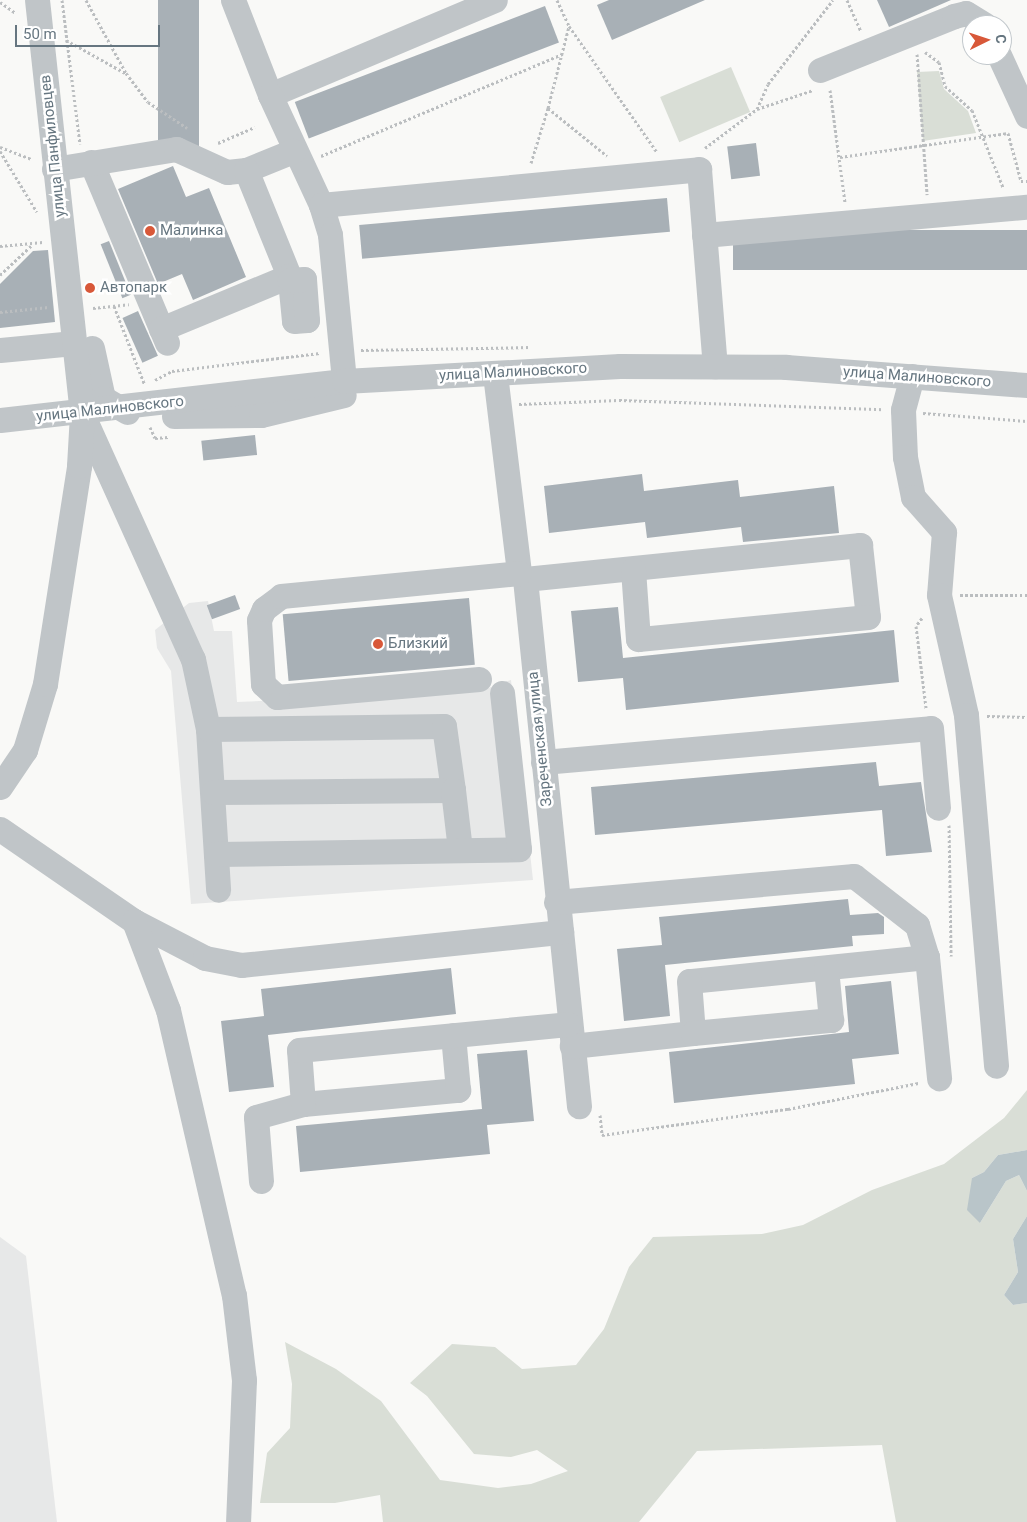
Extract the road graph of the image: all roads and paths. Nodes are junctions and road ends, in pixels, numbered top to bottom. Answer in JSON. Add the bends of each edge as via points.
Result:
{"nodes":[{"id":1,"x":37,"y":0,"type":"edge"},
{"id":2,"x":86,"y":0,"type":"edge"},
{"id":3,"x":234,"y":0,"type":"edge"},
{"id":4,"x":495,"y":0,"type":"edge"},
{"id":5,"x":557,"y":0,"type":"edge"},
{"id":6,"x":833,"y":0,"type":"edge"},
{"id":7,"x":969,"y":15,"type":"edge"},
{"id":8,"x":569,"y":26,"type":"junction"},
{"id":9,"x":66,"y":40,"type":"dead end"},
{"id":10,"x":562,"y":54,"type":"junction"},
{"id":11,"x":1004,"y":65,"type":"edge"},
{"id":12,"x":126,"y":73,"type":"junction"},
{"id":13,"x":825,"y":77,"type":"joint"},
{"id":14,"x":274,"y":104,"type":"junction"},
{"id":15,"x":548,"y":108,"type":"junction"},
{"id":16,"x":1027,"y":116,"type":"edge"},
{"id":17,"x":255,"y":127,"type":"dead end"},
{"id":18,"x":196,"y":132,"type":"dead end"},
{"id":19,"x":982,"y":136,"type":"junction"},
{"id":20,"x":211,"y":139,"type":"dead end"},
{"id":21,"x":922,"y":145,"type":"junction"},
{"id":22,"x":0,"y":146,"type":"edge"},
{"id":23,"x":0,"y":151,"type":"edge"},
{"id":24,"x":702,"y":153,"type":"dead end"},
{"id":25,"x":295,"y":157,"type":"junction"},
{"id":26,"x":840,"y":157,"type":"junction"},
{"id":27,"x":661,"y":158,"type":"dead end"},
{"id":28,"x":91,"y":162,"type":"junction"},
{"id":29,"x":256,"y":166,"type":"junction"},
{"id":30,"x":57,"y":169,"type":"junction"},
{"id":31,"x":619,"y":177,"type":"junction"},
{"id":32,"x":1027,"y":181,"type":"edge"},
{"id":33,"x":533,"y":184,"type":"junction"},
{"id":34,"x":321,"y":205,"type":"junction"},
{"id":35,"x":1019,"y":208,"type":"edge"},
{"id":36,"x":929,"y":216,"type":"junction"},
{"id":37,"x":41,"y":218,"type":"dead end"},
{"id":38,"x":847,"y":222,"type":"junction"},
{"id":39,"x":704,"y":235,"type":"junction"},
{"id":40,"x":0,"y":246,"type":"edge"},
{"id":41,"x":0,"y":275,"type":"edge"},
{"id":42,"x":64,"y":299,"type":"junction"},
{"id":43,"x":132,"y":304,"type":"dead end"},
{"id":44,"x":114,"y":306,"type":"junction"},
{"id":45,"x":93,"y":308,"type":"dead end"},
{"id":46,"x":0,"y":312,"type":"edge"},
{"id":47,"x":74,"y":342,"type":"junction"},
{"id":48,"x":0,"y":350,"type":"edge"},
{"id":49,"x":715,"y":366,"type":"junction"},
{"id":50,"x":172,"y":371,"type":"dead end"},
{"id":51,"x":495,"y":374,"type":"junction"},
{"id":52,"x":912,"y":376,"type":"junction"},
{"id":53,"x":420,"y":377,"type":"junction"},
{"id":54,"x":344,"y":381,"type":"junction"},
{"id":55,"x":1027,"y":385,"type":"edge"},
{"id":56,"x":516,"y":404,"type":"dead end"},
{"id":57,"x":119,"y":409,"type":"junction"},
{"id":58,"x":903,"y":410,"type":"junction"},
{"id":59,"x":82,"y":414,"type":"junction"},
{"id":60,"x":0,"y":420,"type":"edge"},
{"id":61,"x":1027,"y":421,"type":"edge"},
{"id":62,"x":633,"y":570,"type":"junction"},
{"id":63,"x":522,"y":576,"type":"junction"},
{"id":64,"x":939,"y":595,"type":"junction"},
{"id":65,"x":1027,"y":595,"type":"edge"},
{"id":66,"x":478,"y":679,"type":"dead end"},
{"id":67,"x":502,"y":693,"type":"dead end"},
{"id":68,"x":966,"y":715,"type":"junction"},
{"id":69,"x":1027,"y":717,"type":"edge"},
{"id":70,"x":931,"y":728,"type":"junction"},
{"id":71,"x":208,"y":729,"type":"junction"},
{"id":72,"x":543,"y":762,"type":"junction"},
{"id":73,"x":0,"y":787,"type":"edge"},
{"id":74,"x":453,"y":790,"type":"junction"},
{"id":75,"x":213,"y":792,"type":"junction"},
{"id":76,"x":944,"y":812,"type":"joint"},
{"id":77,"x":0,"y":829,"type":"edge"},
{"id":78,"x":460,"y":850,"type":"junction"},
{"id":79,"x":216,"y":854,"type":"junction"},
{"id":80,"x":218,"y":890,"type":"dead end"},
{"id":81,"x":556,"y":902,"type":"junction"},
{"id":82,"x":134,"y":921,"type":"junction"},
{"id":83,"x":561,"y":932,"type":"junction"},
{"id":84,"x":939,"y":957,"type":"junction"},
{"id":85,"x":826,"y":968,"type":"junction"},
{"id":86,"x":693,"y":1033,"type":"junction"},
{"id":87,"x":453,"y":1035,"type":"junction"},
{"id":88,"x":570,"y":1035,"type":"junction"},
{"id":89,"x":996,"y":1066,"type":"dead end"},
{"id":90,"x":939,"y":1078,"type":"joint"},
{"id":91,"x":303,"y":1104,"type":"junction"},
{"id":92,"x":579,"y":1106,"type":"dead end"},
{"id":93,"x":602,"y":1135,"type":"dead end"},
{"id":94,"x":261,"y":1181,"type":"dead end"},
{"id":95,"x":238,"y":1522,"type":"edge"}],
"edges":[{"from":1,"to":30,"type":"street","name":"улица Панфиловцев"},
{"from":2,"to":12,"type":"path"},
{"from":3,"to":14,"type":"street"},
{"from":4,"to":14,"type":"street"},
{"from":5,"to":8,"type":"path"},
{"from":6,"to":24,"type":"path","via":[[768,84],[757,109]]},
{"from":7,"to":13,"type":"street","via":[[954,16]]},
{"from":8,"to":10,"type":"path"},
{"from":8,"to":27,"type":"path"},
{"from":9,"to":12,"type":"path"},
{"from":10,"to":15,"type":"path"},
{"from":10,"to":25,"type":"path","via":[[336,152]]},
{"from":11,"to":16,"type":"street"},
{"from":12,"to":18,"type":"path","via":[[148,102]]},
{"from":13,"to":26,"type":"path"},
{"from":14,"to":25,"type":"street"},
{"from":14,"to":29,"type":"street","via":[[275,149]]},
{"from":15,"to":31,"type":"path","via":[[617,164]]},
{"from":15,"to":33,"type":"path","via":[[531,163]]},
{"from":17,"to":20,"type":"path","via":[[218,143]]},
{"from":19,"to":21,"type":"path"},
{"from":19,"to":21,"type":"path","via":[[972,110],[945,86],[938,62],[916,45]]},
{"from":19,"to":32,"type":"path","via":[[1008,133],[1021,182]]},
{"from":19,"to":35,"type":"path"},
{"from":21,"to":26,"type":"path"},
{"from":21,"to":36,"type":"path"},
{"from":22,"to":30,"type":"path"},
{"from":23,"to":37,"type":"path"},
{"from":25,"to":29,"type":"street"},
{"from":25,"to":34,"type":"street"},
{"from":26,"to":38,"type":"path"},
{"from":28,"to":29,"type":"street","via":[[176,149],[227,172]]},
{"from":28,"to":29,"type":"street","via":[[164,336],[290,278]]},
{"from":28,"to":30,"type":"street"},
{"from":30,"to":42,"type":"street","name":"улица Панфиловцев"},
{"from":30,"to":57,"type":"street","via":[[83,276],[96,382],[104,398]]},
{"from":31,"to":33,"type":"street"},
{"from":31,"to":39,"type":"street","via":[[699,169]]},
{"from":33,"to":34,"type":"street"},
{"from":34,"to":54,"type":"street","via":[[330,235]]},
{"from":35,"to":36,"type":"street"},
{"from":36,"to":38,"type":"street"},
{"from":38,"to":39,"type":"street"},
{"from":39,"to":49,"type":"street"},
{"from":40,"to":41,"type":"path","via":[[33,243]]},
{"from":42,"to":46,"type":"path"},
{"from":42,"to":47,"type":"street","name":"улица Панфиловцев"},
{"from":43,"to":44,"type":"path"},
{"from":44,"to":45,"type":"path"},
{"from":44,"to":50,"type":"path","via":[[146,388]]},
{"from":47,"to":48,"type":"street"},
{"from":47,"to":59,"type":"street"},
{"from":49,"to":51,"type":"street","name":"улица Малиновского"},
{"from":49,"to":52,"type":"street","name":"улица Малиновского"},
{"from":51,"to":53,"type":"street","name":"улица Малиновского"},
{"from":51,"to":63,"type":"street","name":"Зареченская улица"},
{"from":52,"to":55,"type":"street","name":"улица Малиновского"},
{"from":52,"to":58,"type":"street"},
{"from":53,"to":54,"type":"street","name":"улица Малиновского"},
{"from":53,"to":57,"type":"street","via":[[261,414],[139,416]]},
{"from":54,"to":57,"type":"street","name":"улица Малиновского"},
{"from":56,"to":58,"type":"path","via":[[619,400]]},
{"from":57,"to":59,"type":"street","name":"улица Малиновского"},
{"from":58,"to":61,"type":"path"},
{"from":58,"to":64,"type":"street","via":[[913,497],[944,532]]},
{"from":59,"to":60,"type":"street","name":"улица Малиновского"},
{"from":59,"to":71,"type":"street","via":[[193,659]]},
{"from":59,"to":73,"type":"street","via":[[78,475],[45,684],[25,750]]},
{"from":62,"to":62,"type":"street","via":[[860,545],[868,617],[638,639]]},
{"from":62,"to":63,"type":"street"},
{"from":63,"to":66,"type":"street","via":[[281,596],[264,609],[259,620],[263,684],[276,697]]},
{"from":63,"to":72,"type":"street","name":"Зареченская улица"},
{"from":64,"to":65,"type":"path"},
{"from":64,"to":68,"type":"street"},
{"from":64,"to":70,"type":"path","via":[[916,626]]},
{"from":67,"to":78,"type":"street","via":[[519,849]]},
{"from":68,"to":69,"type":"path"},
{"from":68,"to":89,"type":"street"},
{"from":70,"to":72,"type":"street"},
{"from":70,"to":76,"type":"street"},
{"from":71,"to":74,"type":"street","via":[[444,726]]},
{"from":71,"to":75,"type":"street"},
{"from":72,"to":81,"type":"street","name":"Зареченская улица"},
{"from":74,"to":75,"type":"street"},
{"from":74,"to":78,"type":"street"},
{"from":75,"to":79,"type":"street"},
{"from":76,"to":84,"type":"path"},
{"from":77,"to":82,"type":"street"},
{"from":78,"to":79,"type":"street"},
{"from":79,"to":80,"type":"street"},
{"from":81,"to":83,"type":"street","name":"Зареченская улица"},
{"from":81,"to":84,"type":"street","via":[[854,876],[916,925]]},
{"from":82,"to":83,"type":"street","via":[[205,958],[241,965]]},
{"from":82,"to":95,"type":"street","via":[[168,1010],[234,1295],[244,1380]]},
{"from":83,"to":88,"type":"street","name":"Зареченская улица"},
{"from":84,"to":85,"type":"street"},
{"from":84,"to":90,"type":"street"},
{"from":85,"to":86,"type":"street","via":[[689,981]]},
{"from":85,"to":86,"type":"street","via":[[831,1020]]},
{"from":86,"to":88,"type":"street"},
{"from":87,"to":88,"type":"street"},
{"from":87,"to":91,"type":"street","via":[[299,1050]]},
{"from":87,"to":91,"type":"street","via":[[458,1090]]},
{"from":88,"to":92,"type":"street","name":"Зареченская улица"},
{"from":90,"to":93,"type":"path","via":[[842,1100]]},
{"from":91,"to":94,"type":"street","via":[[256,1117]]}]}
